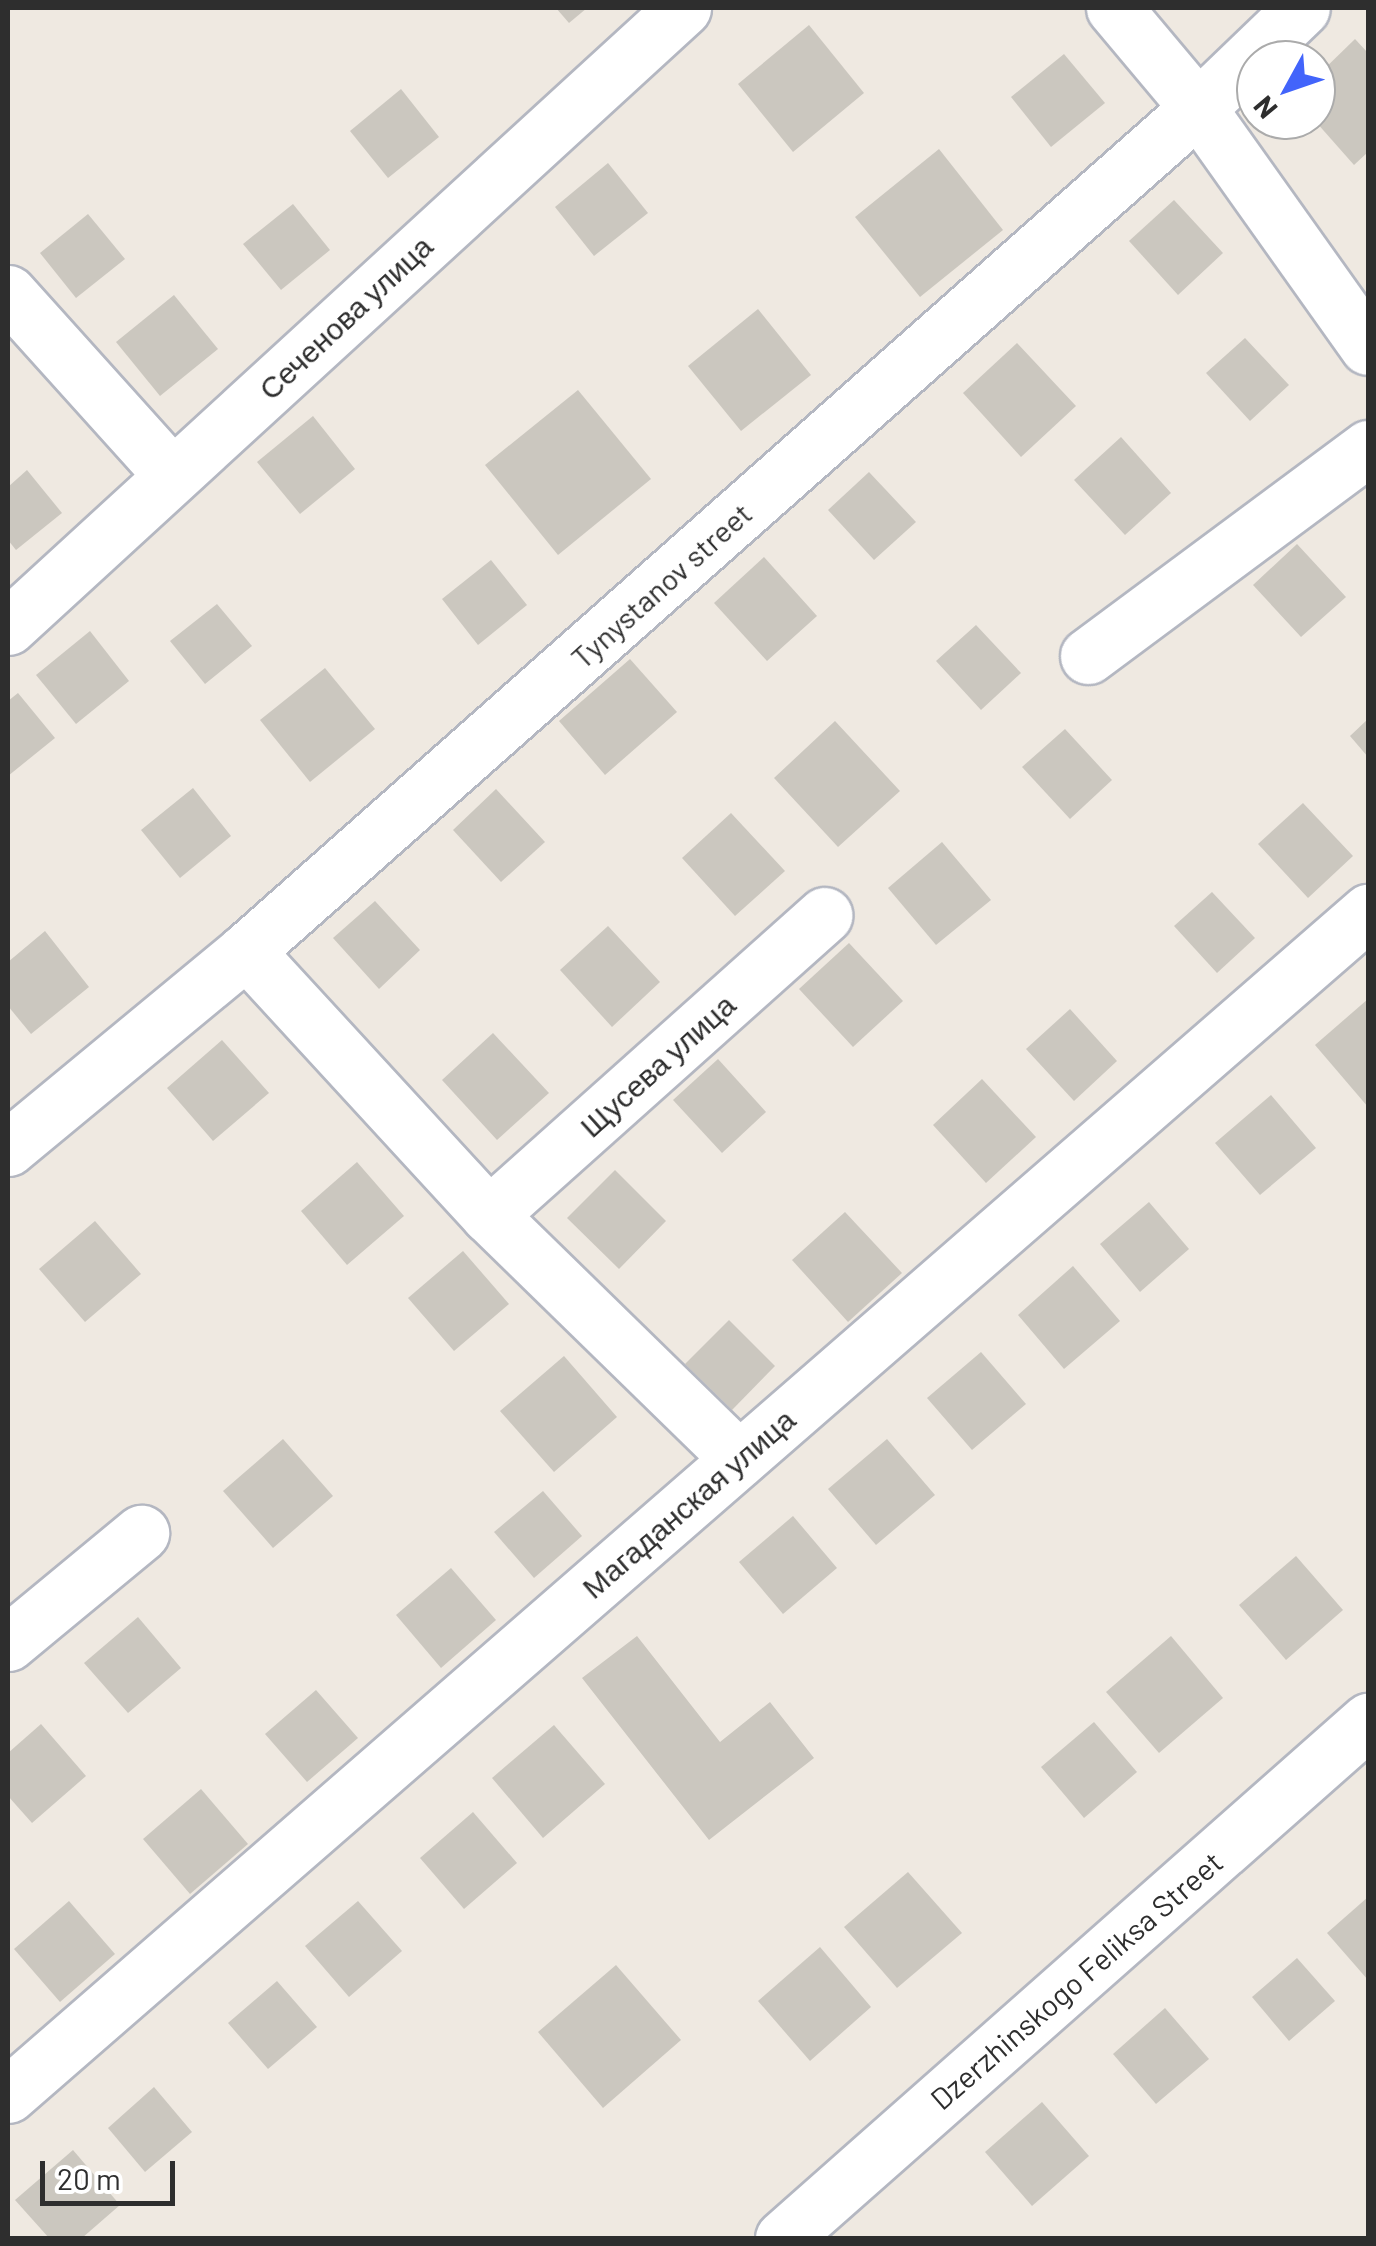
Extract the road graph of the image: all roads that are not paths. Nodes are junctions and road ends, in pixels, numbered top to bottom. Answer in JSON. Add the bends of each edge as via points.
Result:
{"nodes":[{"id":1,"x":683,"y":8,"type":"edge"},
{"id":2,"x":1114,"y":8,"type":"edge"},
{"id":3,"x":1302,"y":8,"type":"edge"},
{"id":4,"x":1198,"y":108,"type":"junction"},
{"id":5,"x":8,"y":292,"type":"edge"},
{"id":6,"x":1368,"y":347,"type":"edge"},
{"id":7,"x":1368,"y":448,"type":"edge"},
{"id":8,"x":172,"y":476,"type":"junction"},
{"id":9,"x":8,"y":627,"type":"edge"},
{"id":10,"x":1088,"y":656,"type":"dead end"},
{"id":11,"x":1368,"y":912,"type":"edge"},
{"id":12,"x":824,"y":915,"type":"dead end"},
{"id":13,"x":246,"y":952,"type":"junction"},
{"id":14,"x":8,"y":1148,"type":"edge"},
{"id":15,"x":489,"y":1214,"type":"junction"},
{"id":16,"x":739,"y":1459,"type":"junction"},
{"id":17,"x":141,"y":1533,"type":"dead end"},
{"id":18,"x":8,"y":1643,"type":"edge"},
{"id":19,"x":1368,"y":1722,"type":"edge"},
{"id":20,"x":8,"y":2096,"type":"edge"},
{"id":21,"x":783,"y":2238,"type":"edge"}],
"edges":[{"from":1,"to":8,"type":"street","name":"Сеченова улица"},
{"from":2,"to":4,"type":"street"},
{"from":3,"to":4,"type":"street","name":"Tynystanov street"},
{"from":4,"to":6,"type":"street"},
{"from":4,"to":13,"type":"street","name":"Tynystanov street"},
{"from":5,"to":8,"type":"street"},
{"from":7,"to":10,"type":"street"},
{"from":8,"to":9,"type":"street","name":"Сеченова улица"},
{"from":11,"to":16,"type":"street","name":"Магаданская улица"},
{"from":12,"to":15,"type":"street","name":"Щусева улица"},
{"from":13,"to":14,"type":"street","name":"Tynystanov street"},
{"from":13,"to":15,"type":"street"},
{"from":15,"to":16,"type":"street"},
{"from":16,"to":20,"type":"street","name":"Магаданская улица"},
{"from":17,"to":18,"type":"street"},
{"from":19,"to":21,"type":"street","name":"Dzerzhinskogo Feliksa Street"}]}
